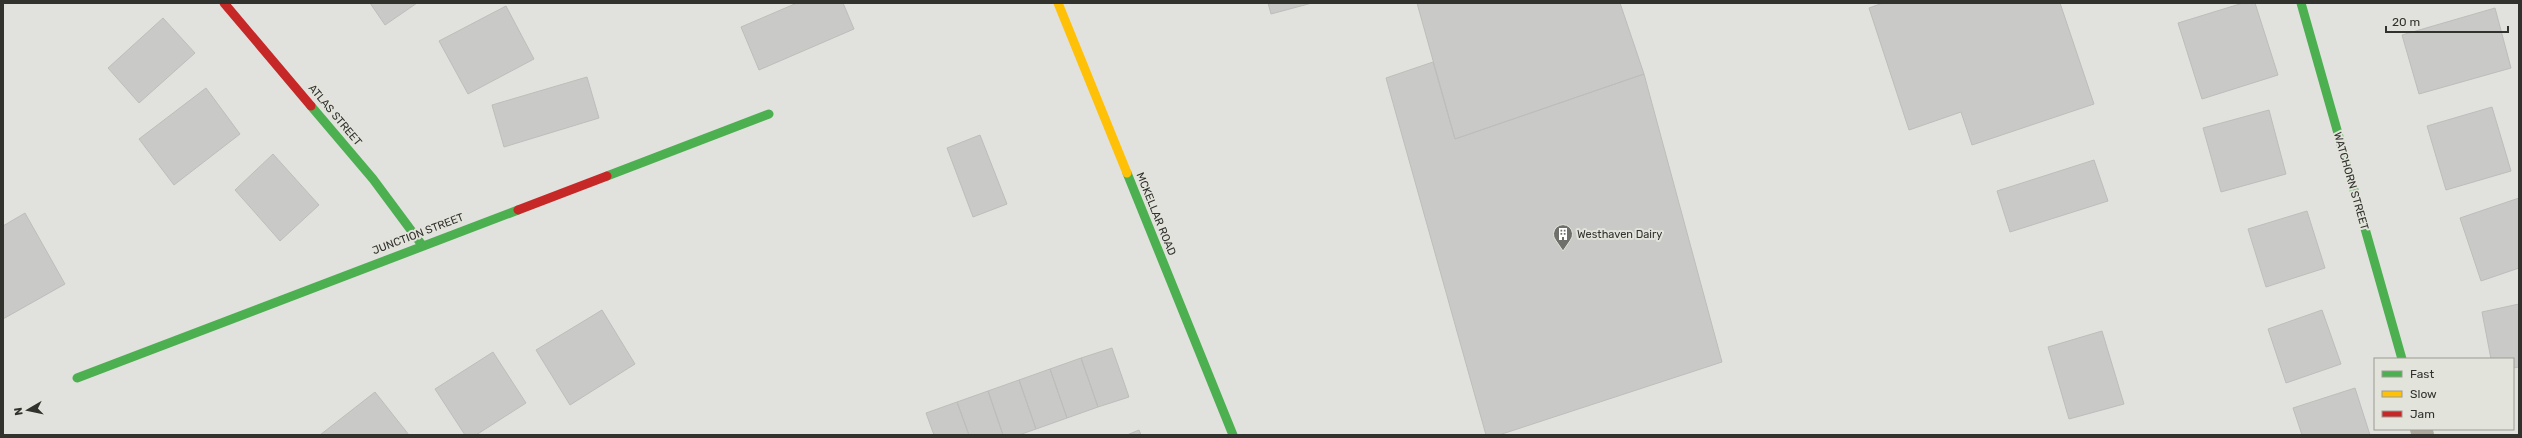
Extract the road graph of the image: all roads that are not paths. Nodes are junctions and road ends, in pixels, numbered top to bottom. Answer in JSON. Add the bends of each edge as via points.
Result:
{"nodes":[{"id":1,"x":224,"y":3,"type":"edge"},
{"id":2,"x":1058,"y":3,"type":"edge"},
{"id":3,"x":2301,"y":3,"type":"edge"},
{"id":4,"x":768,"y":114,"type":"dead end"},
{"id":5,"x":422,"y":245,"type":"junction"},
{"id":6,"x":2402,"y":358,"type":"edge"},
{"id":7,"x":77,"y":378,"type":"dead end"},
{"id":8,"x":1233,"y":435,"type":"edge"}],
"edges":[{"from":1,"to":5,"type":"street","name":"ATLAS STREET","via":[[373,179]]},
{"from":2,"to":8,"type":"street","name":"MCKELLAR ROAD"},
{"from":3,"to":6,"type":"street","name":"WATCHORN STREET"},
{"from":4,"to":5,"type":"street","name":"JUNCTION STREET"},
{"from":5,"to":7,"type":"street","name":"JUNCTION STREET"}]}
